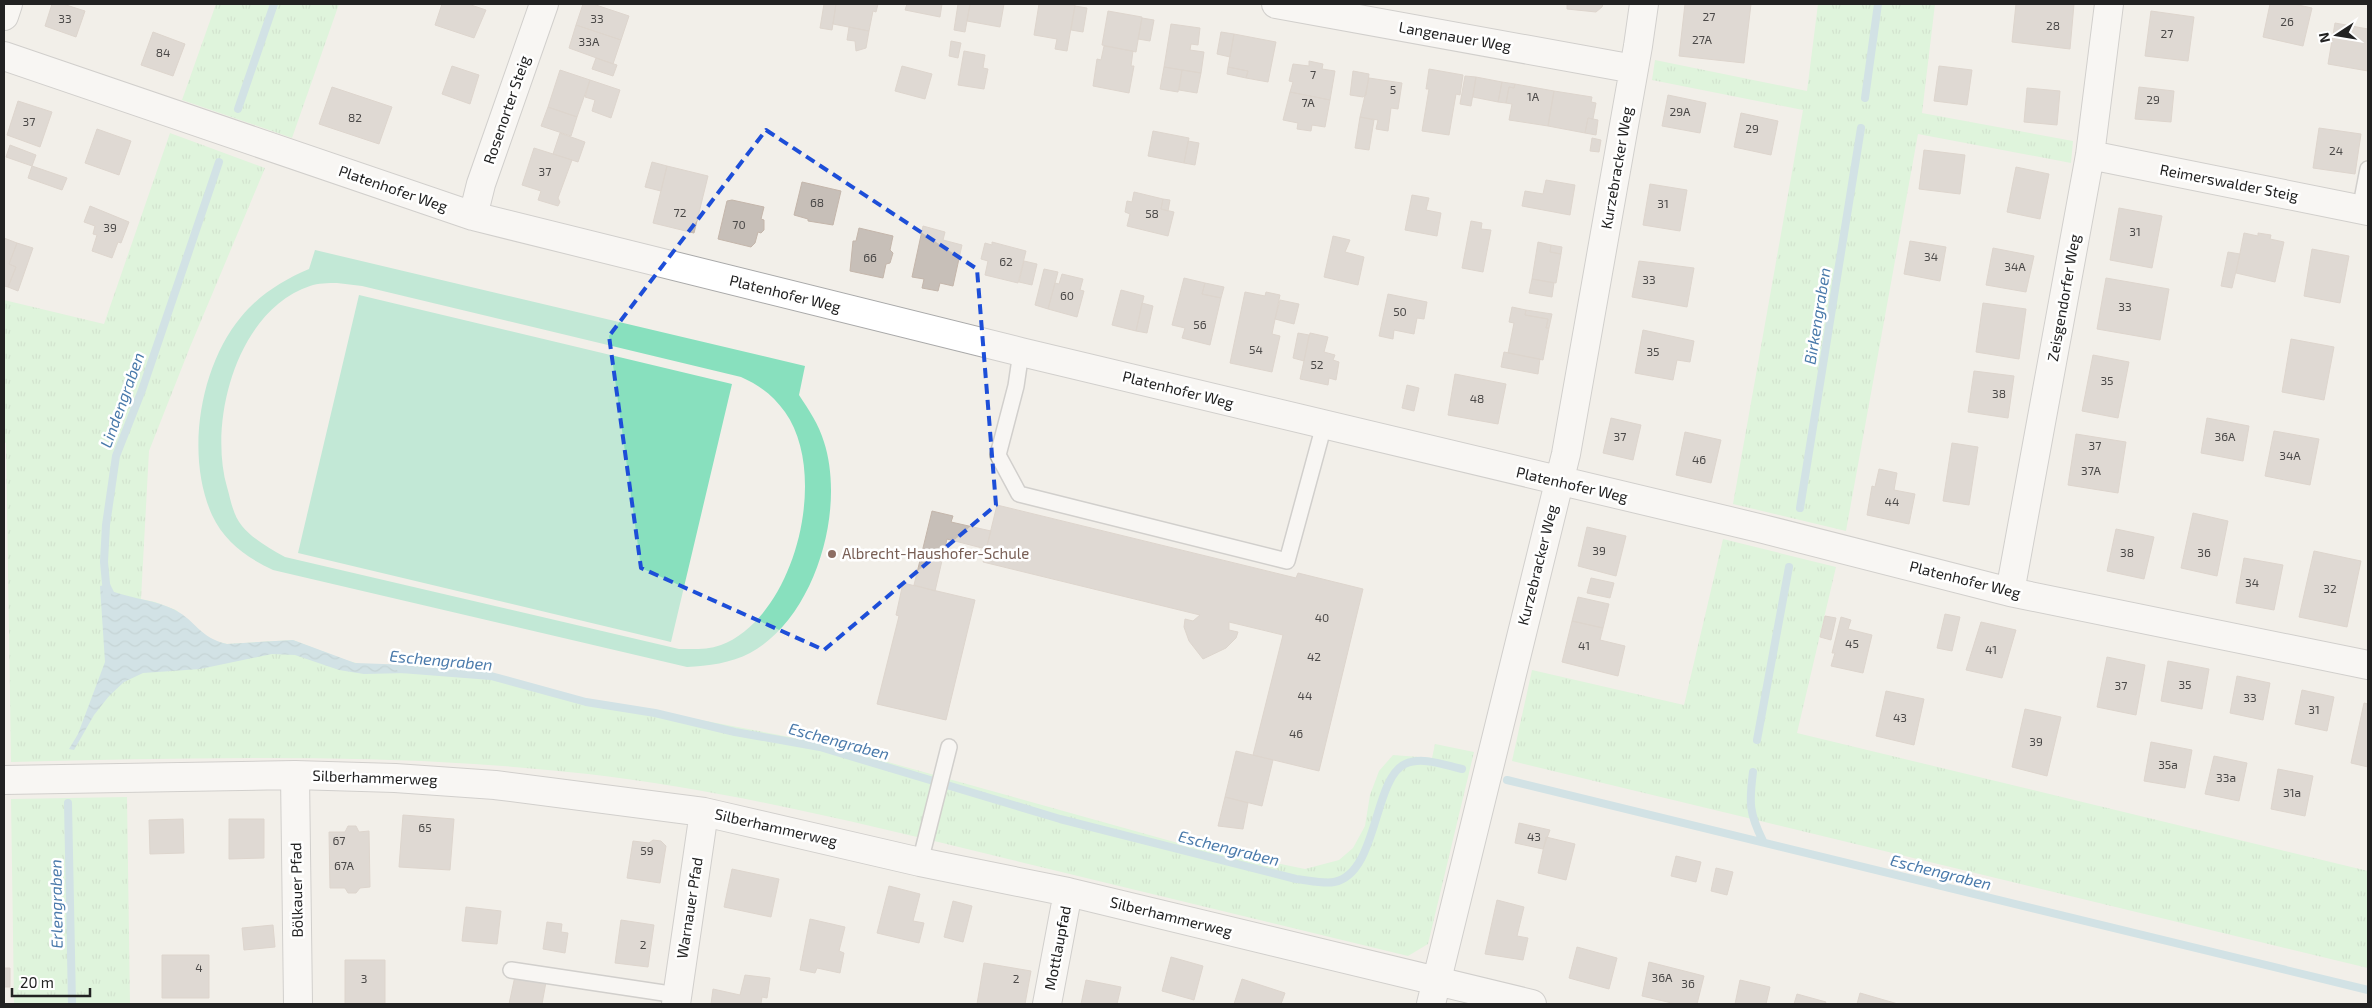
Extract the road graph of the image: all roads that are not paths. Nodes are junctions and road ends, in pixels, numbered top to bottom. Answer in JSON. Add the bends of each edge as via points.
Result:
{"nodes":[{"id":1,"x":8,"y":4,"type":"edge"},
{"id":2,"x":544,"y":4,"type":"edge"},
{"id":3,"x":1276,"y":4,"type":"edge"},
{"id":4,"x":1644,"y":4,"type":"edge"},
{"id":5,"x":2109,"y":4,"type":"edge"},
{"id":6,"x":4,"y":16,"type":"edge"},
{"id":7,"x":4,"y":56,"type":"edge"},
{"id":8,"x":1634,"y":69,"type":"junction"},
{"id":9,"x":2090,"y":155,"type":"junction"},
{"id":10,"x":2368,"y":169,"type":"edge"},
{"id":11,"x":2364,"y":211,"type":"edge"},
{"id":12,"x":473,"y":216,"type":"junction"},
{"id":13,"x":1021,"y":352,"type":"junction"},
{"id":14,"x":1324,"y":425,"type":"junction"},
{"id":15,"x":1558,"y":482,"type":"junction"},
{"id":16,"x":2010,"y":592,"type":"junction"},
{"id":17,"x":2368,"y":665,"type":"edge"},
{"id":18,"x":947,"y":754,"type":"dead end"},
{"id":19,"x":296,"y":775,"type":"junction"},
{"id":20,"x":4,"y":780,"type":"edge"},
{"id":21,"x":704,"y":812,"type":"junction"},
{"id":22,"x":920,"y":862,"type":"junction"},
{"id":23,"x":1068,"y":892,"type":"junction"},
{"id":24,"x":511,"y":970,"type":"dead end"},
{"id":25,"x":1434,"y":993,"type":"edge"},
{"id":26,"x":676,"y":1000,"type":"edge"},
{"id":27,"x":298,"y":1004,"type":"edge"},
{"id":28,"x":1047,"y":1004,"type":"edge"},
{"id":29,"x":1532,"y":1004,"type":"edge"}],
"edges":[{"from":1,"to":6,"type":"street"},
{"from":2,"to":12,"type":"street","name":"Rosenorter Steig","via":[[481,184]]},
{"from":3,"to":8,"type":"street","name":"Langenauer Weg"},
{"from":4,"to":8,"type":"street","name":"Kurzebracker Weg"},
{"from":5,"to":9,"type":"street","name":"Zeisgendorfer Weg"},
{"from":7,"to":12,"type":"street","name":"Platenhofer Weg"},
{"from":8,"to":15,"type":"street","name":"Kurzebracker Weg","via":[[1566,454]]},
{"from":9,"to":11,"type":"street","name":"Reimerswalder Steig"},
{"from":9,"to":16,"type":"street","name":"Zeisgendorfer Weg"},
{"from":10,"to":11,"type":"lane"},
{"from":12,"to":13,"type":"street","name":"Platenhofer Weg"},
{"from":13,"to":14,"type":"street","name":"Platenhofer Weg"},
{"from":13,"to":14,"type":"lane","via":[[1016,386],[998,455],[1019,494],[1287,561]]},
{"from":14,"to":15,"type":"street","name":"Platenhofer Weg"},
{"from":15,"to":16,"type":"street","name":"Platenhofer Weg","via":[[1755,527]]},
{"from":15,"to":25,"type":"street","name":"Kurzebracker Weg"},
{"from":16,"to":17,"type":"street","name":"Platenhofer Weg"},
{"from":18,"to":22,"type":"lane"},
{"from":19,"to":20,"type":"street","name":"Silberhammerweg"},
{"from":19,"to":21,"type":"street","name":"Silberhammerweg","via":[[495,785]]},
{"from":19,"to":27,"type":"street","name":"Bölkauer Pfad"},
{"from":21,"to":22,"type":"street","name":"Silberhammerweg"},
{"from":21,"to":26,"type":"street","name":"Warnauer Pfad"},
{"from":22,"to":23,"type":"street","name":"Silberhammerweg"},
{"from":23,"to":25,"type":"street","name":"Silberhammerweg"},
{"from":23,"to":28,"type":"street","name":"Mottlaupfad"},
{"from":24,"to":26,"type":"lane"},
{"from":25,"to":29,"type":"street","name":"Silberhammerweg"}]}
